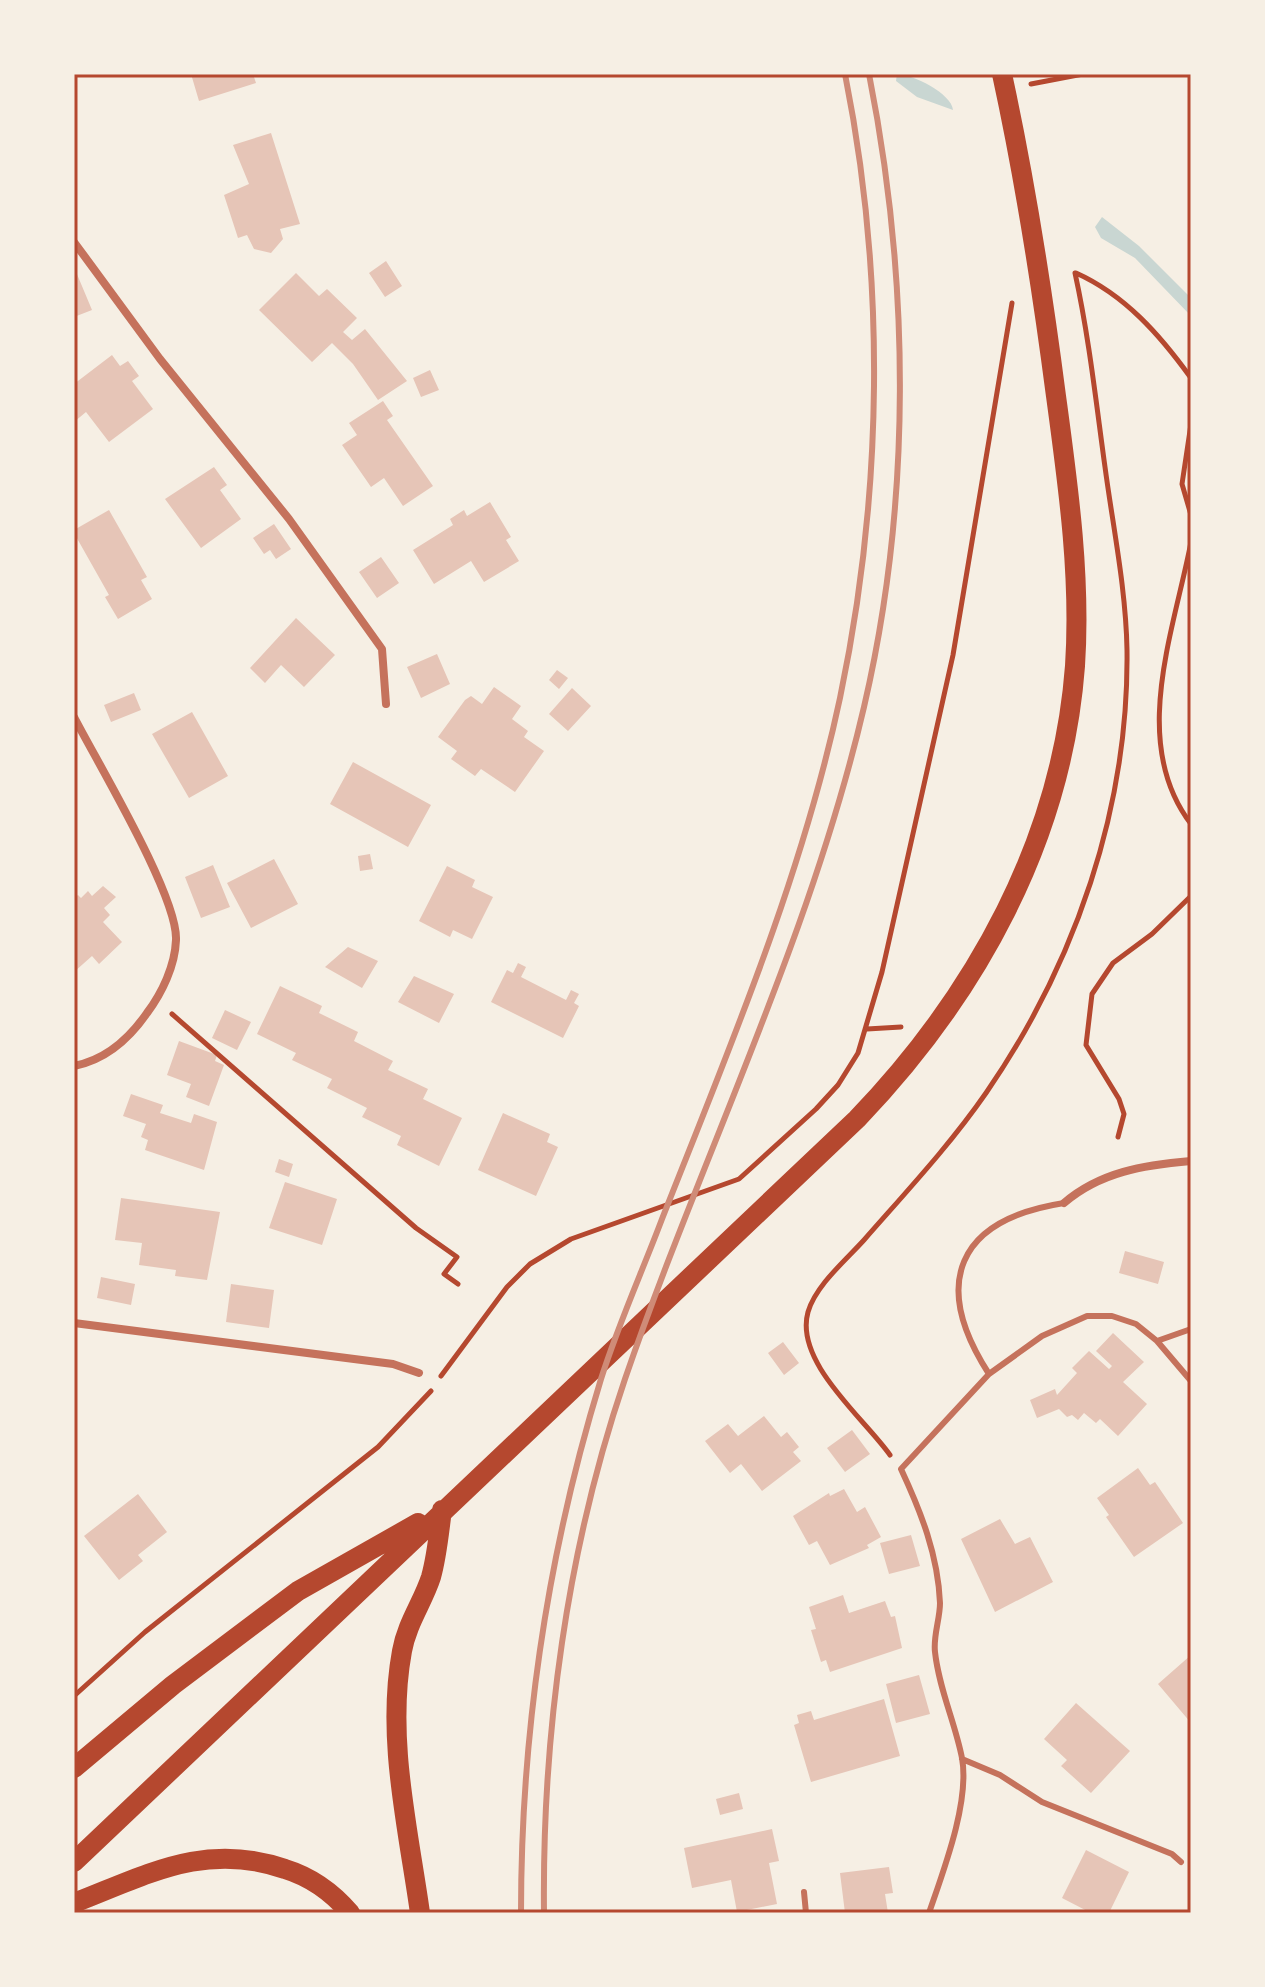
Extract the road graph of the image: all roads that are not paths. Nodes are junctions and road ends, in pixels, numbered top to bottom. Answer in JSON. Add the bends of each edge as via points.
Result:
{"nodes":[{"id":1,"x":1002,"y":74,"type":"edge"},
{"id":2,"x":74,"y":242,"type":"edge"},
{"id":3,"x":386,"y":704,"type":"dead end"},
{"id":4,"x":74,"y":717,"type":"edge"},
{"id":5,"x":74,"y":1066,"type":"edge"},
{"id":6,"x":1191,"y":1161,"type":"edge"},
{"id":7,"x":1064,"y":1203,"type":"joint"},
{"id":8,"x":74,"y":1323,"type":"edge"},
{"id":9,"x":1191,"y":1329,"type":"edge"},
{"id":10,"x":1157,"y":1341,"type":"junction"},
{"id":11,"x":419,"y":1373,"type":"dead end"},
{"id":12,"x":989,"y":1374,"type":"junction"},
{"id":13,"x":1191,"y":1381,"type":"edge"},
{"id":14,"x":442,"y":1510,"type":"junction"},
{"id":15,"x":962,"y":1759,"type":"junction"},
{"id":16,"x":74,"y":1768,"type":"edge"},
{"id":17,"x":74,"y":1862,"type":"edge"},
{"id":18,"x":1181,"y":1862,"type":"dead end"},
{"id":19,"x":804,"y":1892,"type":"dead end"},
{"id":20,"x":74,"y":1903,"type":"edge"},
{"id":21,"x":350,"y":1913,"type":"edge"},
{"id":22,"x":420,"y":1913,"type":"edge"},
{"id":23,"x":806,"y":1913,"type":"edge"},
{"id":24,"x":929,"y":1913,"type":"edge"}],
"edges":[{"from":1,"to":14,"type":"main road","via":[[1038,268],[1072,529],[1075,666],[1062,760],[1023,877],[996,934],[938,1025],[857,1119]]},
{"from":2,"to":3,"type":"street","via":[[289,519],[382,649]]},
{"from":4,"to":5,"type":"street","via":[[147,856],[174,919],[176,940],[170,971],[134,1032],[111,1051]]},
{"from":6,"to":7,"type":"street","via":[[1119,1173],[1084,1186]]},
{"from":7,"to":12,"type":"lane","via":[[1026,1209],[986,1234],[962,1266],[956,1304],[962,1327]]},
{"from":8,"to":11,"type":"street","via":[[393,1364]]},
{"from":9,"to":10,"type":"lane"},
{"from":10,"to":12,"type":"lane","via":[[1124,1320],[1087,1316],[1042,1336]]},
{"from":10,"to":13,"type":"lane"},
{"from":12,"to":15,"type":"lane","via":[[901,1469],[937,1571],[937,1673]]},
{"from":14,"to":16,"type":"main road","via":[[298,1591]]},
{"from":14,"to":17,"type":"main road"},
{"from":14,"to":22,"type":"main road","via":[[431,1578],[412,1614],[398,1690],[397,1740]]},
{"from":15,"to":18,"type":"lane","via":[[1042,1802]]},
{"from":15,"to":24,"type":"lane","via":[[957,1818]]},
{"from":19,"to":23,"type":"lane"},
{"from":20,"to":21,"type":"main road","via":[[154,1871],[218,1856],[261,1860],[301,1874]]}]}
